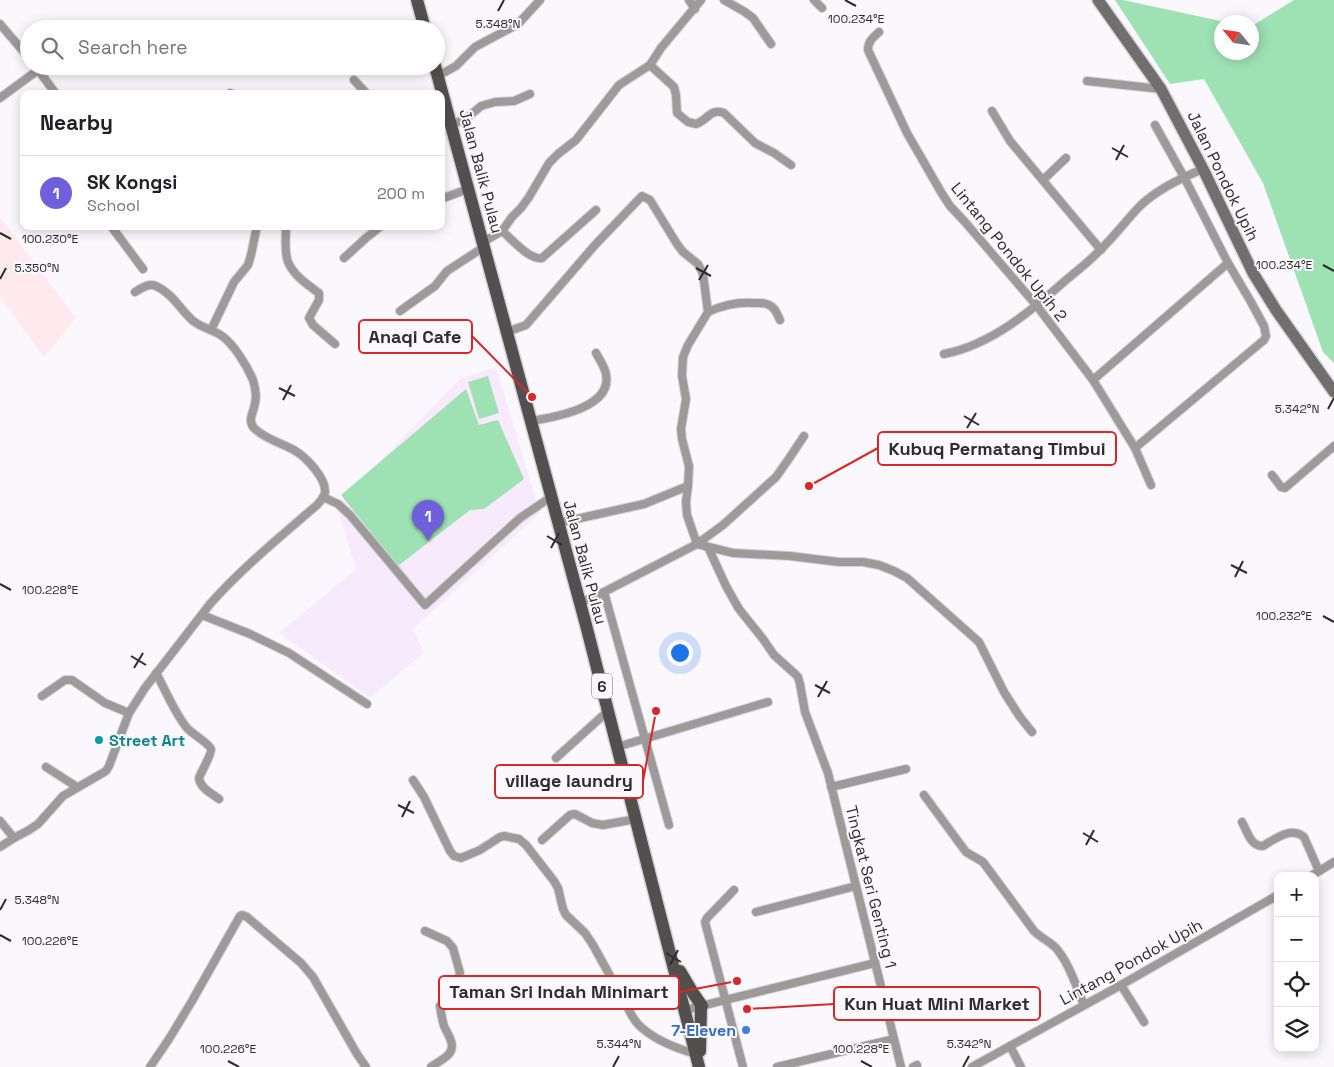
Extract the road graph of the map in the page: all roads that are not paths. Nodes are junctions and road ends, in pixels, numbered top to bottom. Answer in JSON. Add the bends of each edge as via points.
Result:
{"nodes":[{"id":1,"x":416,"y":0,"type":"edge"},
{"id":2,"x":540,"y":0,"type":"edge"},
{"id":3,"x":689,"y":0,"type":"edge"},
{"id":4,"x":701,"y":0,"type":"edge"},
{"id":5,"x":724,"y":0,"type":"edge"},
{"id":6,"x":814,"y":0,"type":"edge"},
{"id":7,"x":1098,"y":0,"type":"edge"},
{"id":8,"x":822,"y":8,"type":"dead end"},
{"id":9,"x":694,"y":9,"type":"junction"},
{"id":10,"x":422,"y":20,"type":"edge"},
{"id":11,"x":0,"y":24,"type":"edge"},
{"id":12,"x":879,"y":32,"type":"dead end"},
{"id":13,"x":771,"y":44,"type":"dead end"},
{"id":14,"x":20,"y":47,"type":"edge"},
{"id":15,"x":650,"y":65,"type":"junction"},
{"id":16,"x":445,"y":69,"type":"edge"},
{"id":17,"x":28,"y":75,"type":"edge"},
{"id":18,"x":42,"y":75,"type":"edge"},
{"id":19,"x":438,"y":75,"type":"edge"},
{"id":20,"x":354,"y":80,"type":"dead end"},
{"id":21,"x":1087,"y":81,"type":"dead end"},
{"id":22,"x":1161,"y":89,"type":"junction"},
{"id":23,"x":53,"y":90,"type":"edge"},
{"id":24,"x":363,"y":90,"type":"edge"},
{"id":25,"x":441,"y":90,"type":"edge"},
{"id":26,"x":530,"y":94,"type":"dead end"},
{"id":27,"x":0,"y":98,"type":"edge"},
{"id":28,"x":445,"y":108,"type":"edge"},
{"id":29,"x":992,"y":111,"type":"dead end"},
{"id":30,"x":452,"y":125,"type":"junction"},
{"id":31,"x":1155,"y":125,"type":"dead end"},
{"id":32,"x":1066,"y":158,"type":"dead end"},
{"id":33,"x":791,"y":165,"type":"dead end"},
{"id":34,"x":1203,"y":168,"type":"junction"},
{"id":35,"x":1184,"y":176,"type":"junction"},
{"id":36,"x":1043,"y":180,"type":"junction"},
{"id":37,"x":468,"y":189,"type":"junction"},
{"id":38,"x":445,"y":198,"type":"edge"},
{"id":39,"x":596,"y":210,"type":"dead end"},
{"id":40,"x":114,"y":230,"type":"edge"},
{"id":41,"x":256,"y":230,"type":"edge"},
{"id":42,"x":286,"y":230,"type":"edge"},
{"id":43,"x":376,"y":230,"type":"edge"},
{"id":44,"x":502,"y":231,"type":"junction"},
{"id":45,"x":483,"y":244,"type":"junction"},
{"id":46,"x":1101,"y":250,"type":"junction"},
{"id":47,"x":344,"y":258,"type":"dead end"},
{"id":48,"x":1228,"y":263,"type":"junction"},
{"id":49,"x":143,"y":269,"type":"dead end"},
{"id":50,"x":135,"y":292,"type":"dead end"},
{"id":51,"x":1036,"y":306,"type":"junction"},
{"id":52,"x":400,"y":311,"type":"dead end"},
{"id":53,"x":708,"y":312,"type":"junction"},
{"id":54,"x":780,"y":320,"type":"dead end"},
{"id":55,"x":211,"y":330,"type":"junction"},
{"id":56,"x":507,"y":332,"type":"junction"},
{"id":57,"x":335,"y":344,"type":"dead end"},
{"id":58,"x":596,"y":353,"type":"dead end"},
{"id":59,"x":944,"y":354,"type":"dead end"},
{"id":60,"x":1093,"y":380,"type":"junction"},
{"id":61,"x":1334,"y":392,"type":"edge"},
{"id":62,"x":531,"y":421,"type":"junction"},
{"id":63,"x":804,"y":436,"type":"dead end"},
{"id":64,"x":1334,"y":446,"type":"edge"},
{"id":65,"x":1135,"y":448,"type":"junction"},
{"id":66,"x":1272,"y":475,"type":"dead end"},
{"id":67,"x":1151,"y":485,"type":"dead end"},
{"id":68,"x":688,"y":486,"type":"junction"},
{"id":69,"x":323,"y":497,"type":"junction"},
{"id":70,"x":551,"y":497,"type":"junction"},
{"id":71,"x":558,"y":523,"type":"junction"},
{"id":72,"x":697,"y":544,"type":"junction"},
{"id":73,"x":708,"y":547,"type":"junction"},
{"id":74,"x":604,"y":592,"type":"junction"},
{"id":75,"x":580,"y":603,"type":"junction"},
{"id":76,"x":202,"y":615,"type":"junction"},
{"id":77,"x":156,"y":673,"type":"junction"},
{"id":78,"x":42,"y":696,"type":"dead end"},
{"id":79,"x":768,"y":702,"type":"dead end"},
{"id":80,"x":367,"y":704,"type":"dead end"},
{"id":81,"x":608,"y":711,"type":"junction"},
{"id":82,"x":129,"y":712,"type":"junction"},
{"id":83,"x":1032,"y":732,"type":"dead end"},
{"id":84,"x":645,"y":739,"type":"junction"},
{"id":85,"x":618,"y":747,"type":"junction"},
{"id":86,"x":556,"y":758,"type":"dead end"},
{"id":87,"x":46,"y":767,"type":"dead end"},
{"id":88,"x":906,"y":769,"type":"dead end"},
{"id":89,"x":414,"y":780,"type":"dead end"},
{"id":90,"x":77,"y":787,"type":"junction"},
{"id":91,"x":831,"y":788,"type":"junction"},
{"id":92,"x":924,"y":795,"type":"dead end"},
{"id":93,"x":219,"y":799,"type":"dead end"},
{"id":94,"x":636,"y":819,"type":"junction"},
{"id":95,"x":0,"y":821,"type":"edge"},
{"id":96,"x":1242,"y":822,"type":"dead end"},
{"id":97,"x":669,"y":825,"type":"dead end"},
{"id":98,"x":14,"y":838,"type":"junction"},
{"id":99,"x":542,"y":840,"type":"dead end"},
{"id":100,"x":0,"y":847,"type":"edge"},
{"id":101,"x":1334,"y":862,"type":"edge"},
{"id":102,"x":1319,"y":871,"type":"joint"},
{"id":103,"x":856,"y":886,"type":"junction"},
{"id":104,"x":734,"y":890,"type":"dead end"},
{"id":105,"x":1274,"y":897,"type":"edge"},
{"id":106,"x":756,"y":912,"type":"dead end"},
{"id":107,"x":424,"y":931,"type":"dead end"},
{"id":108,"x":671,"y":954,"type":"junction"},
{"id":109,"x":875,"y":963,"type":"junction"},
{"id":110,"x":1121,"y":985,"type":"junction"},
{"id":111,"x":726,"y":1000,"type":"junction"},
{"id":112,"x":1084,"y":1005,"type":"junction"},
{"id":113,"x":702,"y":1006,"type":"junction"},
{"id":114,"x":685,"y":1010,"type":"junction"},
{"id":115,"x":1144,"y":1022,"type":"dead end"},
{"id":116,"x":894,"y":1039,"type":"junction"},
{"id":117,"x":1010,"y":1046,"type":"junction"},
{"id":118,"x":698,"y":1062,"type":"edge"},
{"id":119,"x":150,"y":1067,"type":"edge"},
{"id":120,"x":366,"y":1067,"type":"edge"},
{"id":121,"x":431,"y":1067,"type":"edge"},
{"id":122,"x":743,"y":1067,"type":"edge"},
{"id":123,"x":776,"y":1067,"type":"edge"},
{"id":124,"x":901,"y":1067,"type":"edge"},
{"id":125,"x":913,"y":1067,"type":"edge"},
{"id":126,"x":918,"y":1067,"type":"edge"},
{"id":127,"x":972,"y":1067,"type":"edge"},
{"id":128,"x":1021,"y":1067,"type":"edge"}],
"edges":[{"from":1,"to":10,"type":"main road"},
{"from":2,"to":16,"type":"street","via":[[518,24],[475,46],[456,66]]},
{"from":3,"to":9,"type":"street"},
{"from":4,"to":9,"type":"street"},
{"from":5,"to":13,"type":"street","via":[[753,18]]},
{"from":6,"to":8,"type":"street"},
{"from":7,"to":22,"type":"main road","name":"Jalan Pondok Upih"},
{"from":9,"to":15,"type":"street"},
{"from":11,"to":14,"type":"street"},
{"from":12,"to":51,"type":"street","name":"Lintang Pondok Upih 2","via":[[869,41],[868,50],[925,166],[950,206]]},
{"from":15,"to":33,"type":"street","via":[[674,87],[677,114],[681,118],[696,124],[713,112],[727,114],[760,146]]},
{"from":15,"to":44,"type":"street","via":[[619,84],[576,140],[549,163],[529,197]]},
{"from":17,"to":27,"type":"street"},
{"from":18,"to":23,"type":"street"},
{"from":19,"to":25,"type":"main road","name":"Jalan Balik Pulau","number":"6"},
{"from":20,"to":24,"type":"street"},
{"from":21,"to":22,"type":"street"},
{"from":22,"to":34,"type":"main road","name":"Jalan Pondok Upih"},
{"from":26,"to":30,"type":"street","via":[[514,101],[481,106]]},
{"from":28,"to":30,"type":"main road","name":"Jalan Balik Pulau","number":"6"},
{"from":29,"to":36,"type":"street","via":[[1010,141]]},
{"from":30,"to":37,"type":"main road","name":"Jalan Balik Pulau","number":"6"},
{"from":31,"to":35,"type":"street"},
{"from":32,"to":36,"type":"street"},
{"from":34,"to":35,"type":"street"},
{"from":34,"to":61,"type":"main road","name":"Jalan Pondok Upih","via":[[1252,273]]},
{"from":35,"to":46,"type":"street","via":[[1141,205]]},
{"from":35,"to":48,"type":"street"},
{"from":36,"to":46,"type":"street"},
{"from":37,"to":38,"type":"street"},
{"from":37,"to":45,"type":"main road","name":"Jalan Balik Pulau","number":"6"},
{"from":39,"to":44,"type":"street","via":[[538,259],[530,256]]},
{"from":40,"to":49,"type":"street"},
{"from":41,"to":55,"type":"street","via":[[248,265],[234,282]]},
{"from":42,"to":57,"type":"street","via":[[289,264],[298,277],[319,293],[310,322]]},
{"from":43,"to":47,"type":"street"},
{"from":44,"to":45,"type":"street"},
{"from":45,"to":52,"type":"street","via":[[447,271],[435,286]]},
{"from":45,"to":56,"type":"main road","name":"Jalan Balik Pulau","number":"6"},
{"from":46,"to":51,"type":"street"},
{"from":48,"to":60,"type":"street"},
{"from":48,"to":65,"type":"street","via":[[1264,326],[1264,340]]},
{"from":50,"to":55,"type":"street","via":[[147,285],[156,287],[171,297],[192,320]]},
{"from":51,"to":59,"type":"street","via":[[979,343]]},
{"from":51,"to":60,"type":"street","name":"Lintang Pondok Upih 2"},
{"from":53,"to":54,"type":"street","via":[[739,302],[763,303],[773,308]]},
{"from":53,"to":56,"type":"street","via":[[701,269],[677,244],[650,200],[642,196],[526,325]]},
{"from":53,"to":68,"type":"street","via":[[683,357],[686,399],[681,429],[689,466]]},
{"from":55,"to":69,"type":"street","via":[[231,344],[254,383],[256,402],[251,424],[263,435],[294,450],[313,467],[324,486]]},
{"from":56,"to":62,"type":"main road","name":"Jalan Balik Pulau","number":"6"},
{"from":58,"to":62,"type":"street","via":[[606,373],[606,386],[600,396],[579,409]]},
{"from":60,"to":65,"type":"street","name":"Lintang Pondok Upih 2"},
{"from":62,"to":70,"type":"main road","name":"Jalan Balik Pulau","number":"6"},
{"from":63,"to":72,"type":"street","via":[[776,477]]},
{"from":64,"to":66,"type":"street","via":[[1285,488]]},
{"from":65,"to":67,"type":"street","name":"Lintang Pondok Upih 2"},
{"from":68,"to":71,"type":"street","via":[[644,504]]},
{"from":68,"to":72,"type":"street","via":[[687,515]]},
{"from":69,"to":70,"type":"street","via":[[350,515],[425,605],[520,518]]},
{"from":69,"to":76,"type":"street","via":[[220,593]]},
{"from":70,"to":71,"type":"main road","name":"Jalan Balik Pulau","number":"6"},
{"from":71,"to":75,"type":"main road","name":"Jalan Balik Pulau","number":"6"},
{"from":72,"to":73,"type":"street"},
{"from":72,"to":74,"type":"street"},
{"from":73,"to":83,"type":"street","via":[[740,554],[863,562],[894,570],[916,585],[979,642],[1004,692]]},
{"from":73,"to":91,"type":"street","name":"Tingkat Seri Genting 1","via":[[740,609],[774,655],[798,677],[805,712]]},
{"from":74,"to":75,"type":"street"},
{"from":74,"to":84,"type":"street"},
{"from":75,"to":81,"type":"main road","name":"Jalan Balik Pulau","number":"6"},
{"from":76,"to":77,"type":"street"},
{"from":76,"to":80,"type":"street","via":[[289,653]]},
{"from":77,"to":82,"type":"street"},
{"from":77,"to":93,"type":"street","via":[[184,724],[211,749],[198,778],[203,787]]},
{"from":78,"to":82,"type":"street","via":[[65,680],[72,680],[105,703]]},
{"from":79,"to":84,"type":"street"},
{"from":81,"to":85,"type":"main road","name":"Jalan Balik Pulau","number":"6"},
{"from":81,"to":86,"type":"street"},
{"from":82,"to":90,"type":"street","via":[[110,766]]},
{"from":84,"to":85,"type":"street"},
{"from":84,"to":97,"type":"street"},
{"from":85,"to":94,"type":"main road","name":"Jalan Balik Pulau","number":"6"},
{"from":87,"to":90,"type":"street"},
{"from":88,"to":91,"type":"street"},
{"from":89,"to":118,"type":"street","via":[[454,856],[461,858],[504,836],[519,839],[526,845],[554,881],[566,915],[593,945],[641,1028]]},
{"from":90,"to":98,"type":"street","via":[[63,796],[38,824]]},
{"from":91,"to":103,"type":"street","name":"Tingkat Seri Genting 1"},
{"from":92,"to":112,"type":"street","via":[[966,852],[983,862],[1034,931],[1055,947]]},
{"from":94,"to":99,"type":"street","via":[[603,826],[575,814],[570,815]]},
{"from":94,"to":108,"type":"main road","name":"Jalan Balik Pulau","number":"6"},
{"from":95,"to":98,"type":"street"},
{"from":96,"to":102,"type":"street","via":[[1259,847],[1287,833],[1300,834]]},
{"from":98,"to":100,"type":"street"},
{"from":101,"to":102,"type":"street"},
{"from":103,"to":106,"type":"street"},
{"from":103,"to":109,"type":"street","name":"Tingkat Seri Genting 1"},
{"from":104,"to":111,"type":"street","via":[[705,922]]},
{"from":105,"to":110,"type":"street","name":"Lintang Pondok Upih"},
{"from":107,"to":121,"type":"street","via":[[447,941],[453,948],[460,973],[457,983],[440,1006],[451,1039],[450,1052]]},
{"from":108,"to":113,"type":"main road"},
{"from":108,"to":114,"type":"main road","name":"Jalan Balik Pulau","number":"6"},
{"from":109,"to":111,"type":"street"},
{"from":109,"to":116,"type":"street","name":"Tingkat Seri Genting 1"},
{"from":110,"to":112,"type":"street","name":"Lintang Pondok Upih"},
{"from":110,"to":115,"type":"street"},
{"from":111,"to":113,"type":"street"},
{"from":111,"to":122,"type":"street"},
{"from":112,"to":117,"type":"street","name":"Lintang Pondok Upih"},
{"from":113,"to":114,"type":"street"},
{"from":113,"to":118,"type":"main road"},
{"from":114,"to":118,"type":"main road","name":"Jalan Balik Pulau","number":"6"},
{"from":116,"to":123,"type":"street"},
{"from":116,"to":124,"type":"street","name":"Tingkat Seri Genting 1"},
{"from":117,"to":127,"type":"street","name":"Lintang Pondok Upih"},
{"from":117,"to":128,"type":"street"},
{"from":119,"to":120,"type":"street","via":[[242,915],[301,963],[313,977]]},
{"from":125,"to":126,"type":"street"}]}
